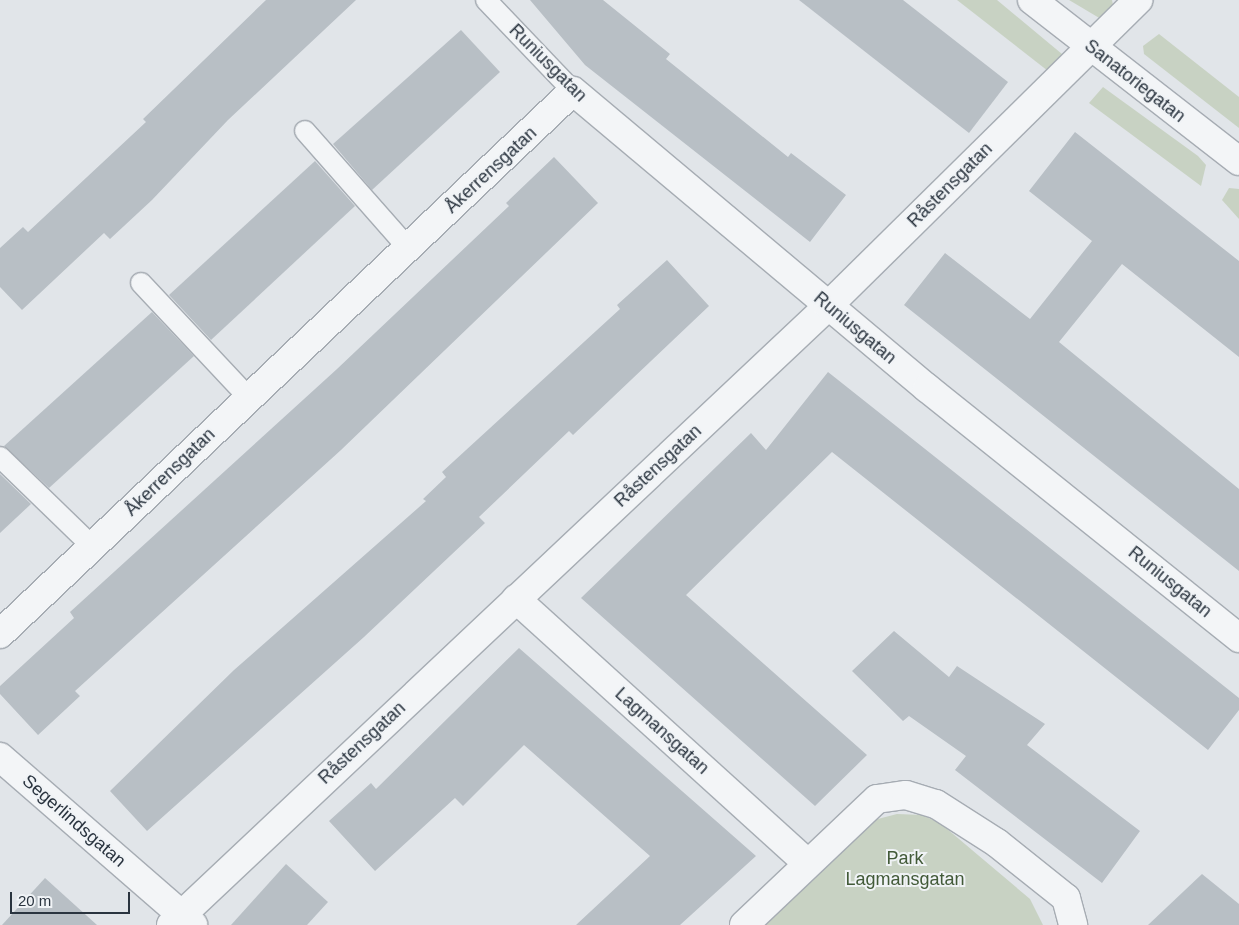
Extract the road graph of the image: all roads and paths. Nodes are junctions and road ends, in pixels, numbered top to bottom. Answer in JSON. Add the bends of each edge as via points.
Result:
{"nodes":[{"id":1,"x":486,"y":0,"type":"edge"},
{"id":2,"x":1032,"y":0,"type":"edge"},
{"id":3,"x":1138,"y":0,"type":"edge"},
{"id":4,"x":1090,"y":46,"type":"junction"},
{"id":5,"x":574,"y":91,"type":"junction"},
{"id":6,"x":305,"y":131,"type":"dead end"},
{"id":7,"x":1239,"y":161,"type":"edge"},
{"id":8,"x":408,"y":248,"type":"junction"},
{"id":9,"x":141,"y":283,"type":"dead end"},
{"id":10,"x":828,"y":306,"type":"junction"},
{"id":11,"x":248,"y":396,"type":"junction"},
{"id":12,"x":0,"y":457,"type":"edge"},
{"id":13,"x":92,"y":546,"type":"junction"},
{"id":14,"x":516,"y":599,"type":"junction"},
{"id":15,"x":0,"y":634,"type":"edge"},
{"id":16,"x":1239,"y":638,"type":"edge"},
{"id":17,"x":0,"y":756,"type":"edge"},
{"id":18,"x":807,"y":864,"type":"junction"},
{"id":19,"x":182,"y":921,"type":"edge"},
{"id":20,"x":744,"y":925,"type":"edge"},
{"id":21,"x":1073,"y":925,"type":"edge"}],
"edges":[{"from":1,"to":5,"type":"lane","name":"Runiusgatan"},
{"from":2,"to":4,"type":"street","name":"Sanatoriegatan"},
{"from":3,"to":4,"type":"street","name":"Råstensgatan"},
{"from":4,"to":7,"type":"street","name":"Sanatoriegatan"},
{"from":4,"to":10,"type":"street","name":"Råstensgatan"},
{"from":5,"to":8,"type":"street","name":"Åkerrensgatan"},
{"from":5,"to":10,"type":"street","name":"Runiusgatan"},
{"from":6,"to":8,"type":"lane"},
{"from":8,"to":11,"type":"street","name":"Åkerrensgatan"},
{"from":9,"to":11,"type":"lane"},
{"from":10,"to":14,"type":"street","name":"Råstensgatan"},
{"from":10,"to":16,"type":"street","name":"Runiusgatan"},
{"from":11,"to":13,"type":"street","name":"Åkerrensgatan"},
{"from":12,"to":13,"type":"lane"},
{"from":13,"to":15,"type":"street","name":"Åkerrensgatan"},
{"from":14,"to":18,"type":"street","name":"Lagmansgatan"},
{"from":14,"to":19,"type":"street","name":"Råstensgatan"},
{"from":17,"to":19,"type":"street","name":"Segerlindsgatan"},
{"from":18,"to":20,"type":"street"},
{"from":18,"to":21,"type":"street","via":[[877,798],[906,795],[936,804],[997,842],[1066,898]]}]}
